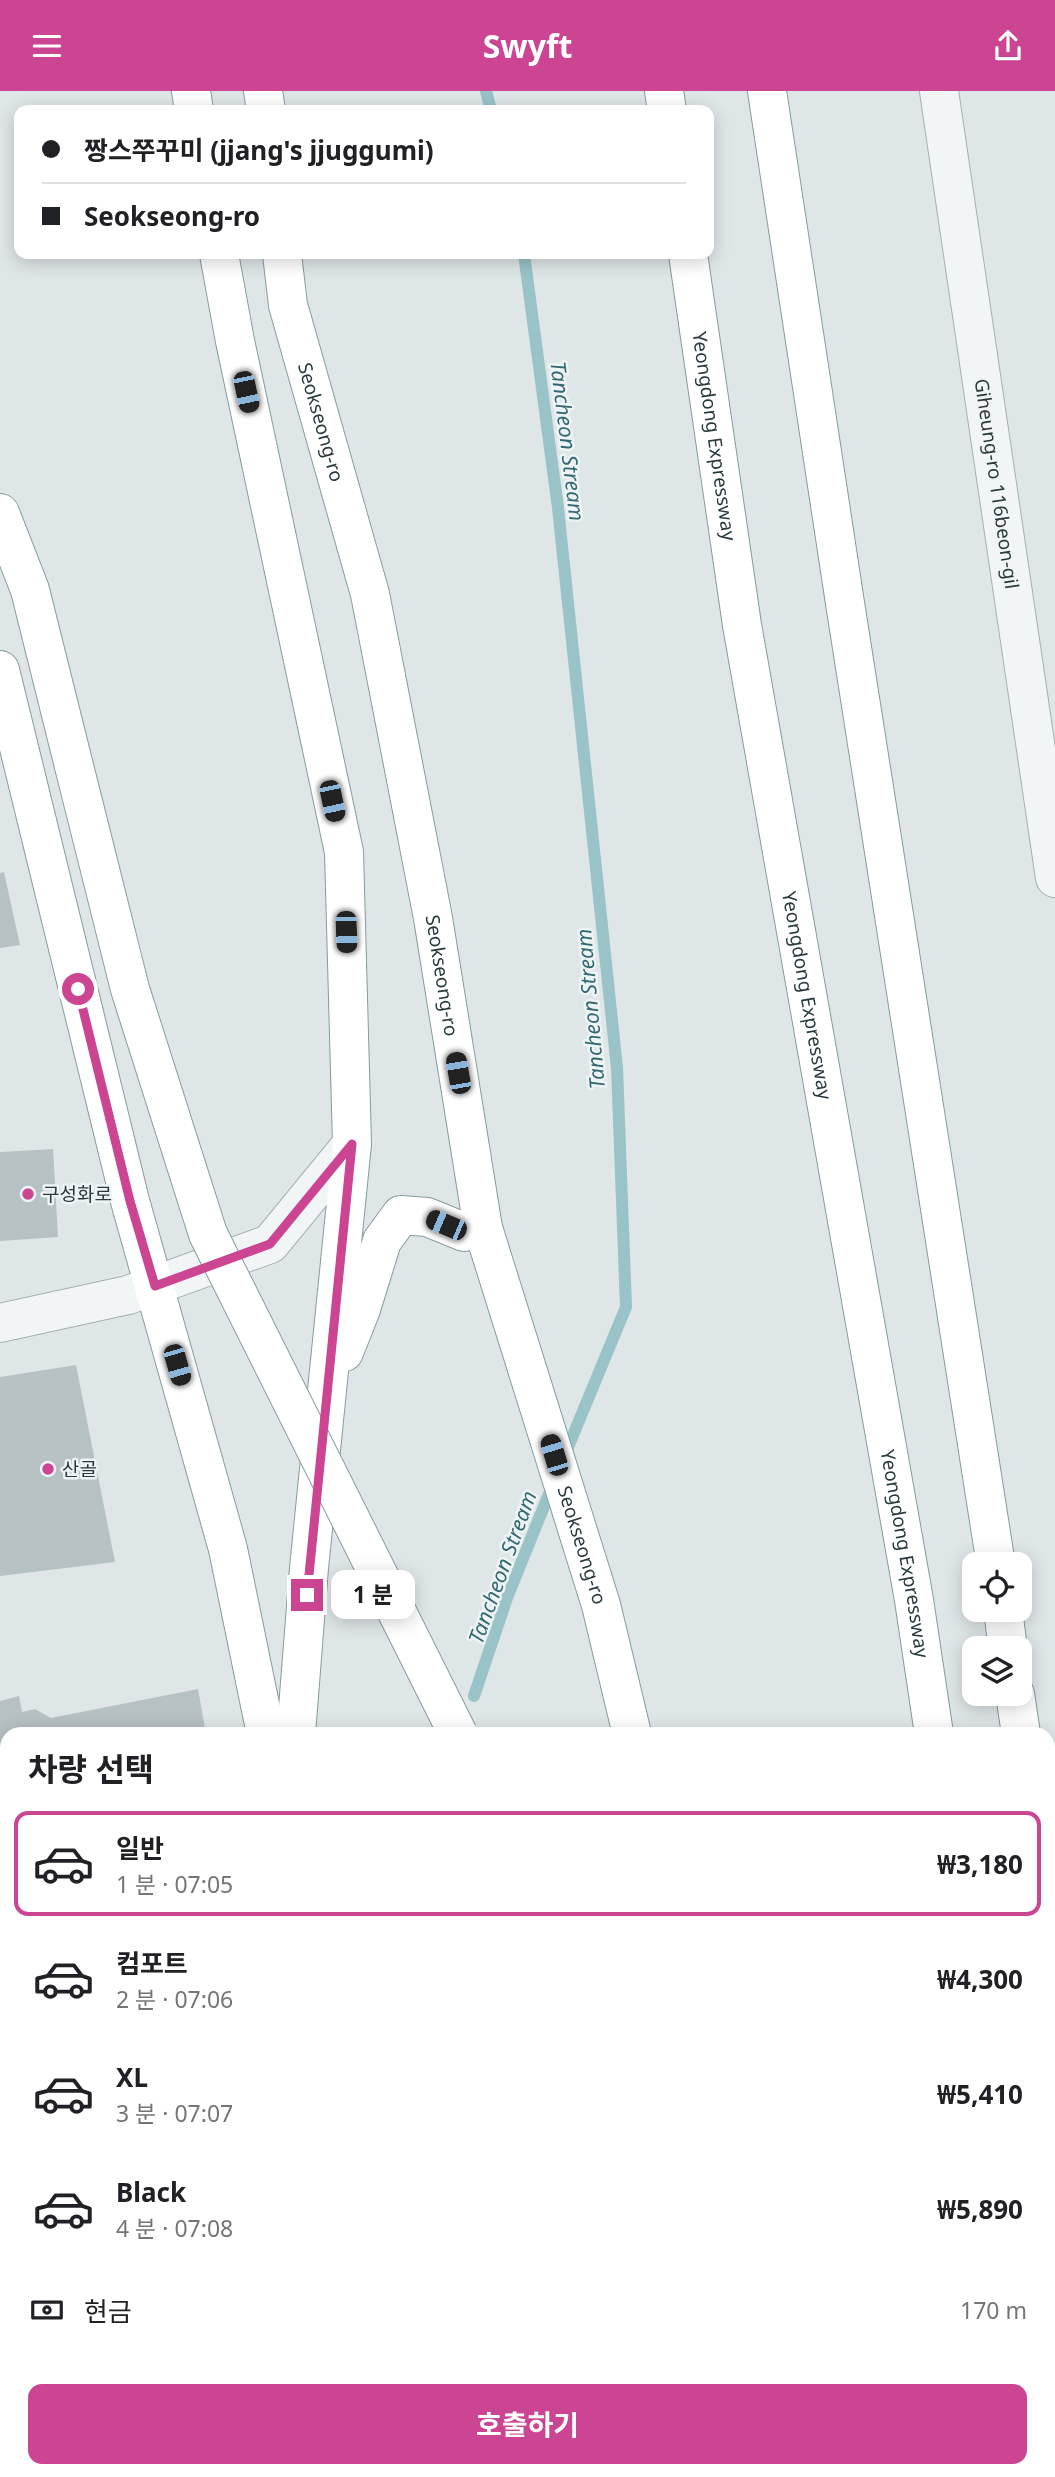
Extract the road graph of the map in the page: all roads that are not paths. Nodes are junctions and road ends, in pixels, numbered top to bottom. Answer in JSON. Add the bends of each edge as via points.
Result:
{"nodes":[{"id":1,"x":767,"y":91,"type":"edge"},
{"id":2,"x":939,"y":91,"type":"edge"},
{"id":3,"x":220,"y":259,"type":"edge"},
{"id":4,"x":283,"y":259,"type":"edge"},
{"id":5,"x":689,"y":259,"type":"edge"},
{"id":6,"x":0,"y":513,"type":"edge"},
{"id":7,"x":0,"y":670,"type":"edge"},
{"id":8,"x":1055,"y":878,"type":"edge"},
{"id":9,"x":352,"y":1144,"type":"junction"},
{"id":10,"x":484,"y":1229,"type":"junction"},
{"id":11,"x":155,"y":1286,"type":"junction"},
{"id":12,"x":0,"y":1323,"type":"edge"},
{"id":13,"x":326,"y":1398,"type":"junction"},
{"id":14,"x":994,"y":1552,"type":"edge"},
{"id":15,"x":1017,"y":1706,"type":"edge"},
{"id":16,"x":264,"y":1727,"type":"edge"},
{"id":17,"x":297,"y":1727,"type":"edge"},
{"id":18,"x":454,"y":1727,"type":"edge"},
{"id":19,"x":630,"y":1727,"type":"edge"},
{"id":20,"x":933,"y":1727,"type":"edge"},
{"id":21,"x":1020,"y":1727,"type":"edge"}],
"edges":[{"from":1,"to":14,"type":"highway"},
{"from":2,"to":8,"type":"street","name":"Giheung-ro 116beon-gil"},
{"from":3,"to":9,"type":"highway","via":[[344,852]]},
{"from":4,"to":10,"type":"highway","name":"Seokseong-ro","via":[[288,305],[370,594],[433,918]]},
{"from":5,"to":20,"type":"highway","name":"Yeongdong Expressway","via":[[742,625]]},
{"from":6,"to":18,"type":"highway","bridge":true,"via":[[30,590],[130,989],[208,1234]]},
{"from":7,"to":11,"type":"highway","via":[[130,1201]]},
{"from":9,"to":11,"type":"street","via":[[270,1244]]},
{"from":9,"to":13,"type":"highway"},
{"from":10,"to":13,"type":"highway","via":[[464,1232],[427,1217],[401,1215],[382,1241]]},
{"from":10,"to":19,"type":"highway","name":"Seokseong-ro","via":[[601,1605]]},
{"from":11,"to":12,"type":"street"},
{"from":11,"to":16,"type":"highway","via":[[228,1549]]},
{"from":13,"to":17,"type":"highway"},
{"from":15,"to":21,"type":"highway"}]}
